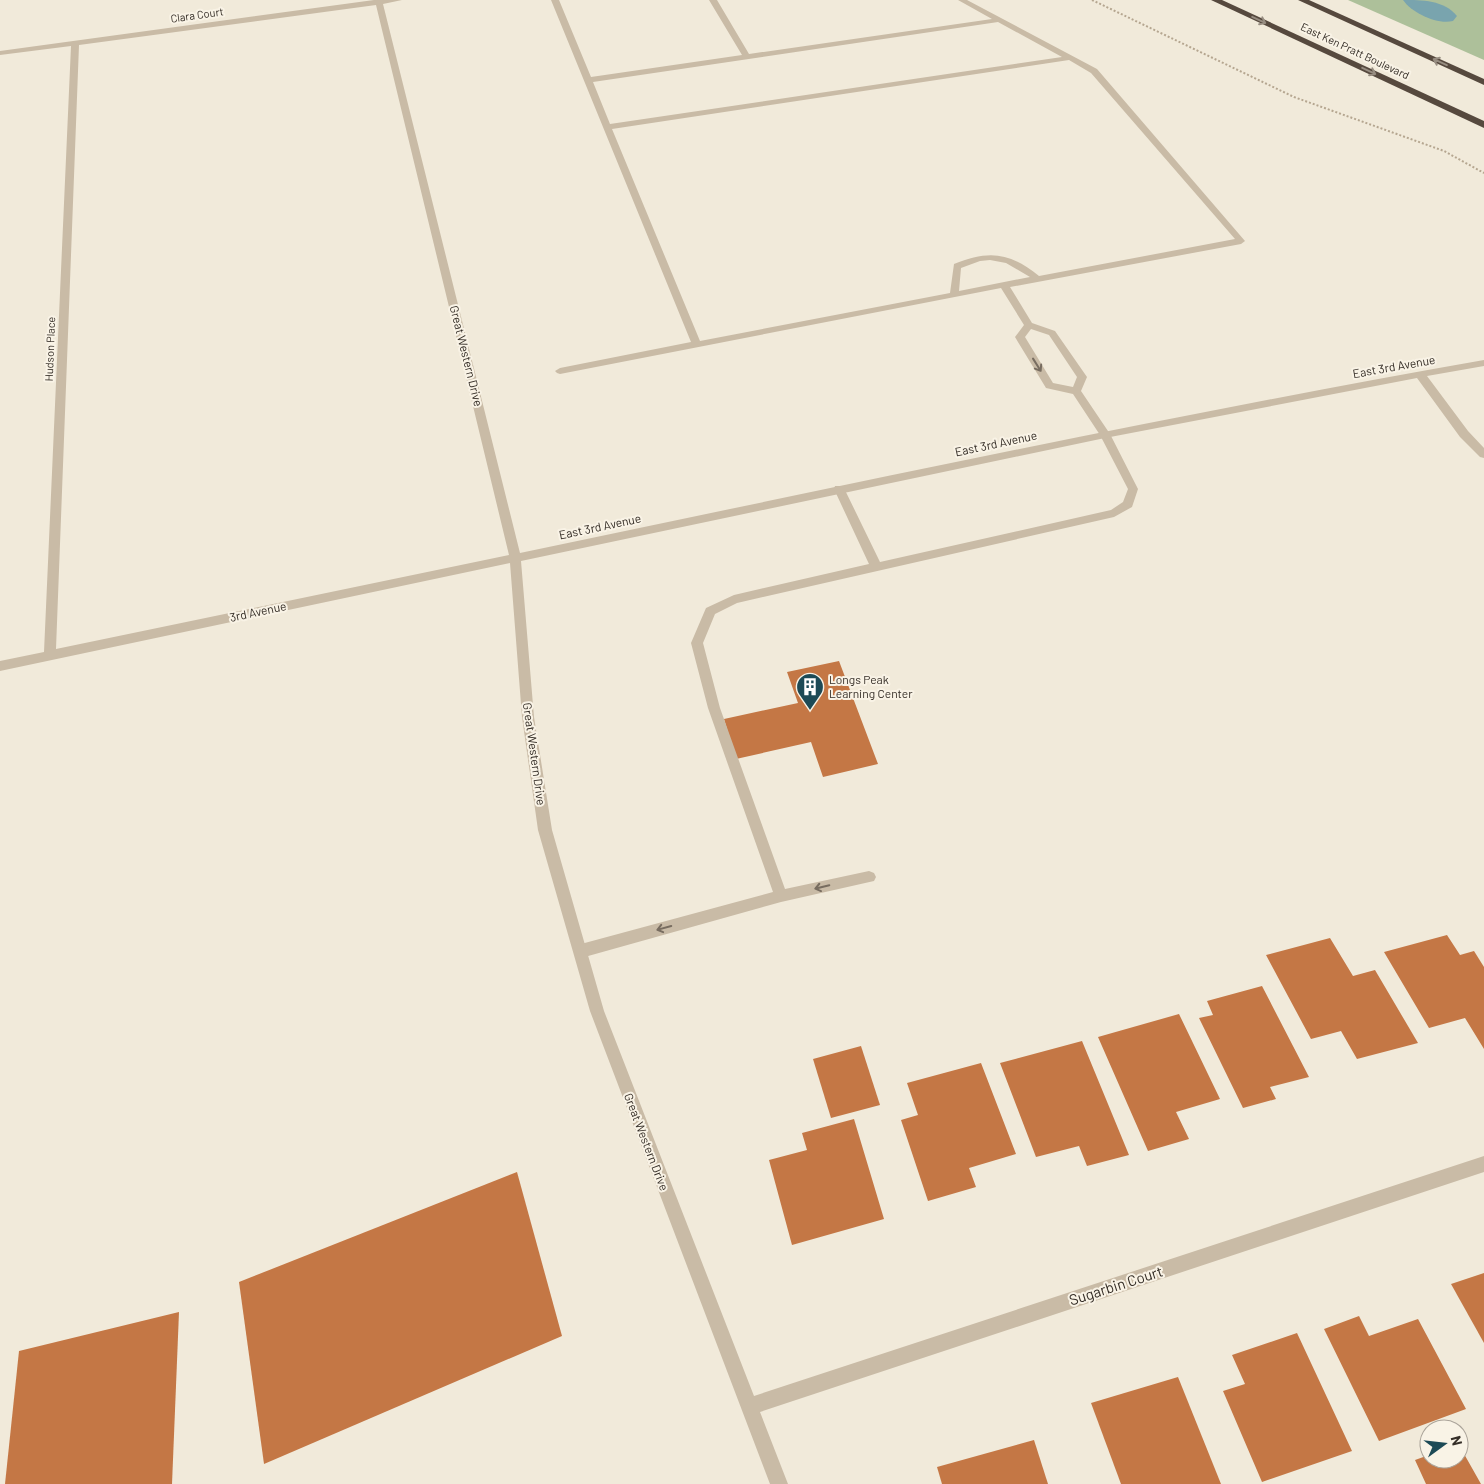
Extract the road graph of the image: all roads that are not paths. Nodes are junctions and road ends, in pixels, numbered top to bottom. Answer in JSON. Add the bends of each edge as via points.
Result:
{"nodes":[{"id":1,"x":398,"y":0,"type":"edge"},
{"id":2,"x":555,"y":0,"type":"edge"},
{"id":3,"x":713,"y":0,"type":"edge"},
{"id":4,"x":962,"y":0,"type":"edge"},
{"id":5,"x":1215,"y":0,"type":"edge"},
{"id":6,"x":1302,"y":0,"type":"edge"},
{"id":7,"x":378,"y":1,"type":"edge"},
{"id":8,"x":999,"y":20,"type":"junction"},
{"id":9,"x":75,"y":43,"type":"junction"},
{"id":10,"x":0,"y":53,"type":"edge"},
{"id":11,"x":747,"y":57,"type":"junction"},
{"id":12,"x":1069,"y":58,"type":"junction"},
{"id":13,"x":588,"y":80,"type":"junction"},
{"id":14,"x":1484,"y":82,"type":"edge"},
{"id":15,"x":1484,"y":125,"type":"edge"},
{"id":16,"x":607,"y":127,"type":"junction"},
{"id":17,"x":1038,"y":279,"type":"junction"},
{"id":18,"x":1004,"y":285,"type":"junction"},
{"id":19,"x":954,"y":295,"type":"junction"},
{"id":20,"x":1029,"y":324,"type":"junction"},
{"id":21,"x":697,"y":344,"type":"junction"},
{"id":22,"x":1484,"y":363,"type":"edge"},
{"id":23,"x":560,"y":371,"type":"dead end"},
{"id":24,"x":1421,"y":376,"type":"junction"},
{"id":25,"x":1076,"y":391,"type":"junction"},
{"id":26,"x":1105,"y":434,"type":"junction"},
{"id":27,"x":1484,"y":454,"type":"edge"},
{"id":28,"x":839,"y":489,"type":"junction"},
{"id":29,"x":515,"y":558,"type":"junction"},
{"id":30,"x":877,"y":568,"type":"junction"},
{"id":31,"x":50,"y":656,"type":"junction"},
{"id":32,"x":0,"y":666,"type":"edge"},
{"id":33,"x":869,"y":877,"type":"dead end"},
{"id":34,"x":781,"y":896,"type":"junction"},
{"id":35,"x":581,"y":951,"type":"junction"},
{"id":36,"x":1484,"y":1164,"type":"edge"},
{"id":37,"x":748,"y":1407,"type":"junction"},
{"id":38,"x":779,"y":1484,"type":"edge"}],
"edges":[{"from":1,"to":7,"type":"street","name":"Clara Court"},
{"from":2,"to":13,"type":"street"},
{"from":3,"to":11,"type":"street"},
{"from":4,"to":8,"type":"street"},
{"from":5,"to":15,"type":"highway","name":"East Ken Pratt Boulevard","one_way":true},
{"from":14,"to":6,"type":"highway","name":"East Ken Pratt Boulevard","one_way":true},
{"from":7,"to":9,"type":"street","name":"Clara Court"},
{"from":7,"to":29,"type":"street","name":"Great Western Drive"},
{"from":8,"to":11,"type":"street"},
{"from":8,"to":12,"type":"street"},
{"from":9,"to":10,"type":"street","name":"Clara Court"},
{"from":9,"to":31,"type":"street","name":"Hudson Place"},
{"from":11,"to":13,"type":"street"},
{"from":12,"to":16,"type":"street"},
{"from":12,"to":17,"type":"street","via":[[1102,79],[1241,241]]},
{"from":13,"to":16,"type":"street"},
{"from":16,"to":21,"type":"street"},
{"from":17,"to":18,"type":"street"},
{"from":17,"to":19,"type":"street","via":[[1007,258],[982,258],[957,266]]},
{"from":18,"to":19,"type":"street"},
{"from":18,"to":20,"type":"street"},
{"from":19,"to":21,"type":"street"},
{"from":20,"to":25,"type":"street","via":[[1052,333],[1082,378]]},
{"from":20,"to":25,"type":"street","one_way":true,"via":[[1020,337],[1050,386]]},
{"from":21,"to":23,"type":"street"},
{"from":22,"to":24,"type":"street","name":"East 3rd Avenue"},
{"from":24,"to":26,"type":"street","name":"East 3rd Avenue","via":[[1292,397]]},
{"from":24,"to":27,"type":"street","via":[[1464,434]]},
{"from":25,"to":26,"type":"street"},
{"from":26,"to":28,"type":"street","name":"East 3rd Avenue"},
{"from":26,"to":30,"type":"street","via":[[1133,489],[1128,504],[1114,513]]},
{"from":28,"to":29,"type":"street","name":"East 3rd Avenue"},
{"from":28,"to":30,"type":"street"},
{"from":29,"to":31,"type":"street","name":"3rd Avenue"},
{"from":29,"to":35,"type":"street","name":"Great Western Drive","via":[[528,717],[545,830]]},
{"from":30,"to":34,"type":"street","via":[[734,600],[710,611],[697,643],[714,708]]},
{"from":31,"to":32,"type":"street","name":"3rd Avenue"},
{"from":33,"to":34,"type":"street","one_way":true},
{"from":34,"to":35,"type":"street","one_way":true},
{"from":35,"to":37,"type":"street","name":"Great Western Drive","via":[[597,1012]]},
{"from":36,"to":37,"type":"street","name":"Sugarbin Court"},
{"from":37,"to":38,"type":"street","name":"Great Western Drive"}]}
